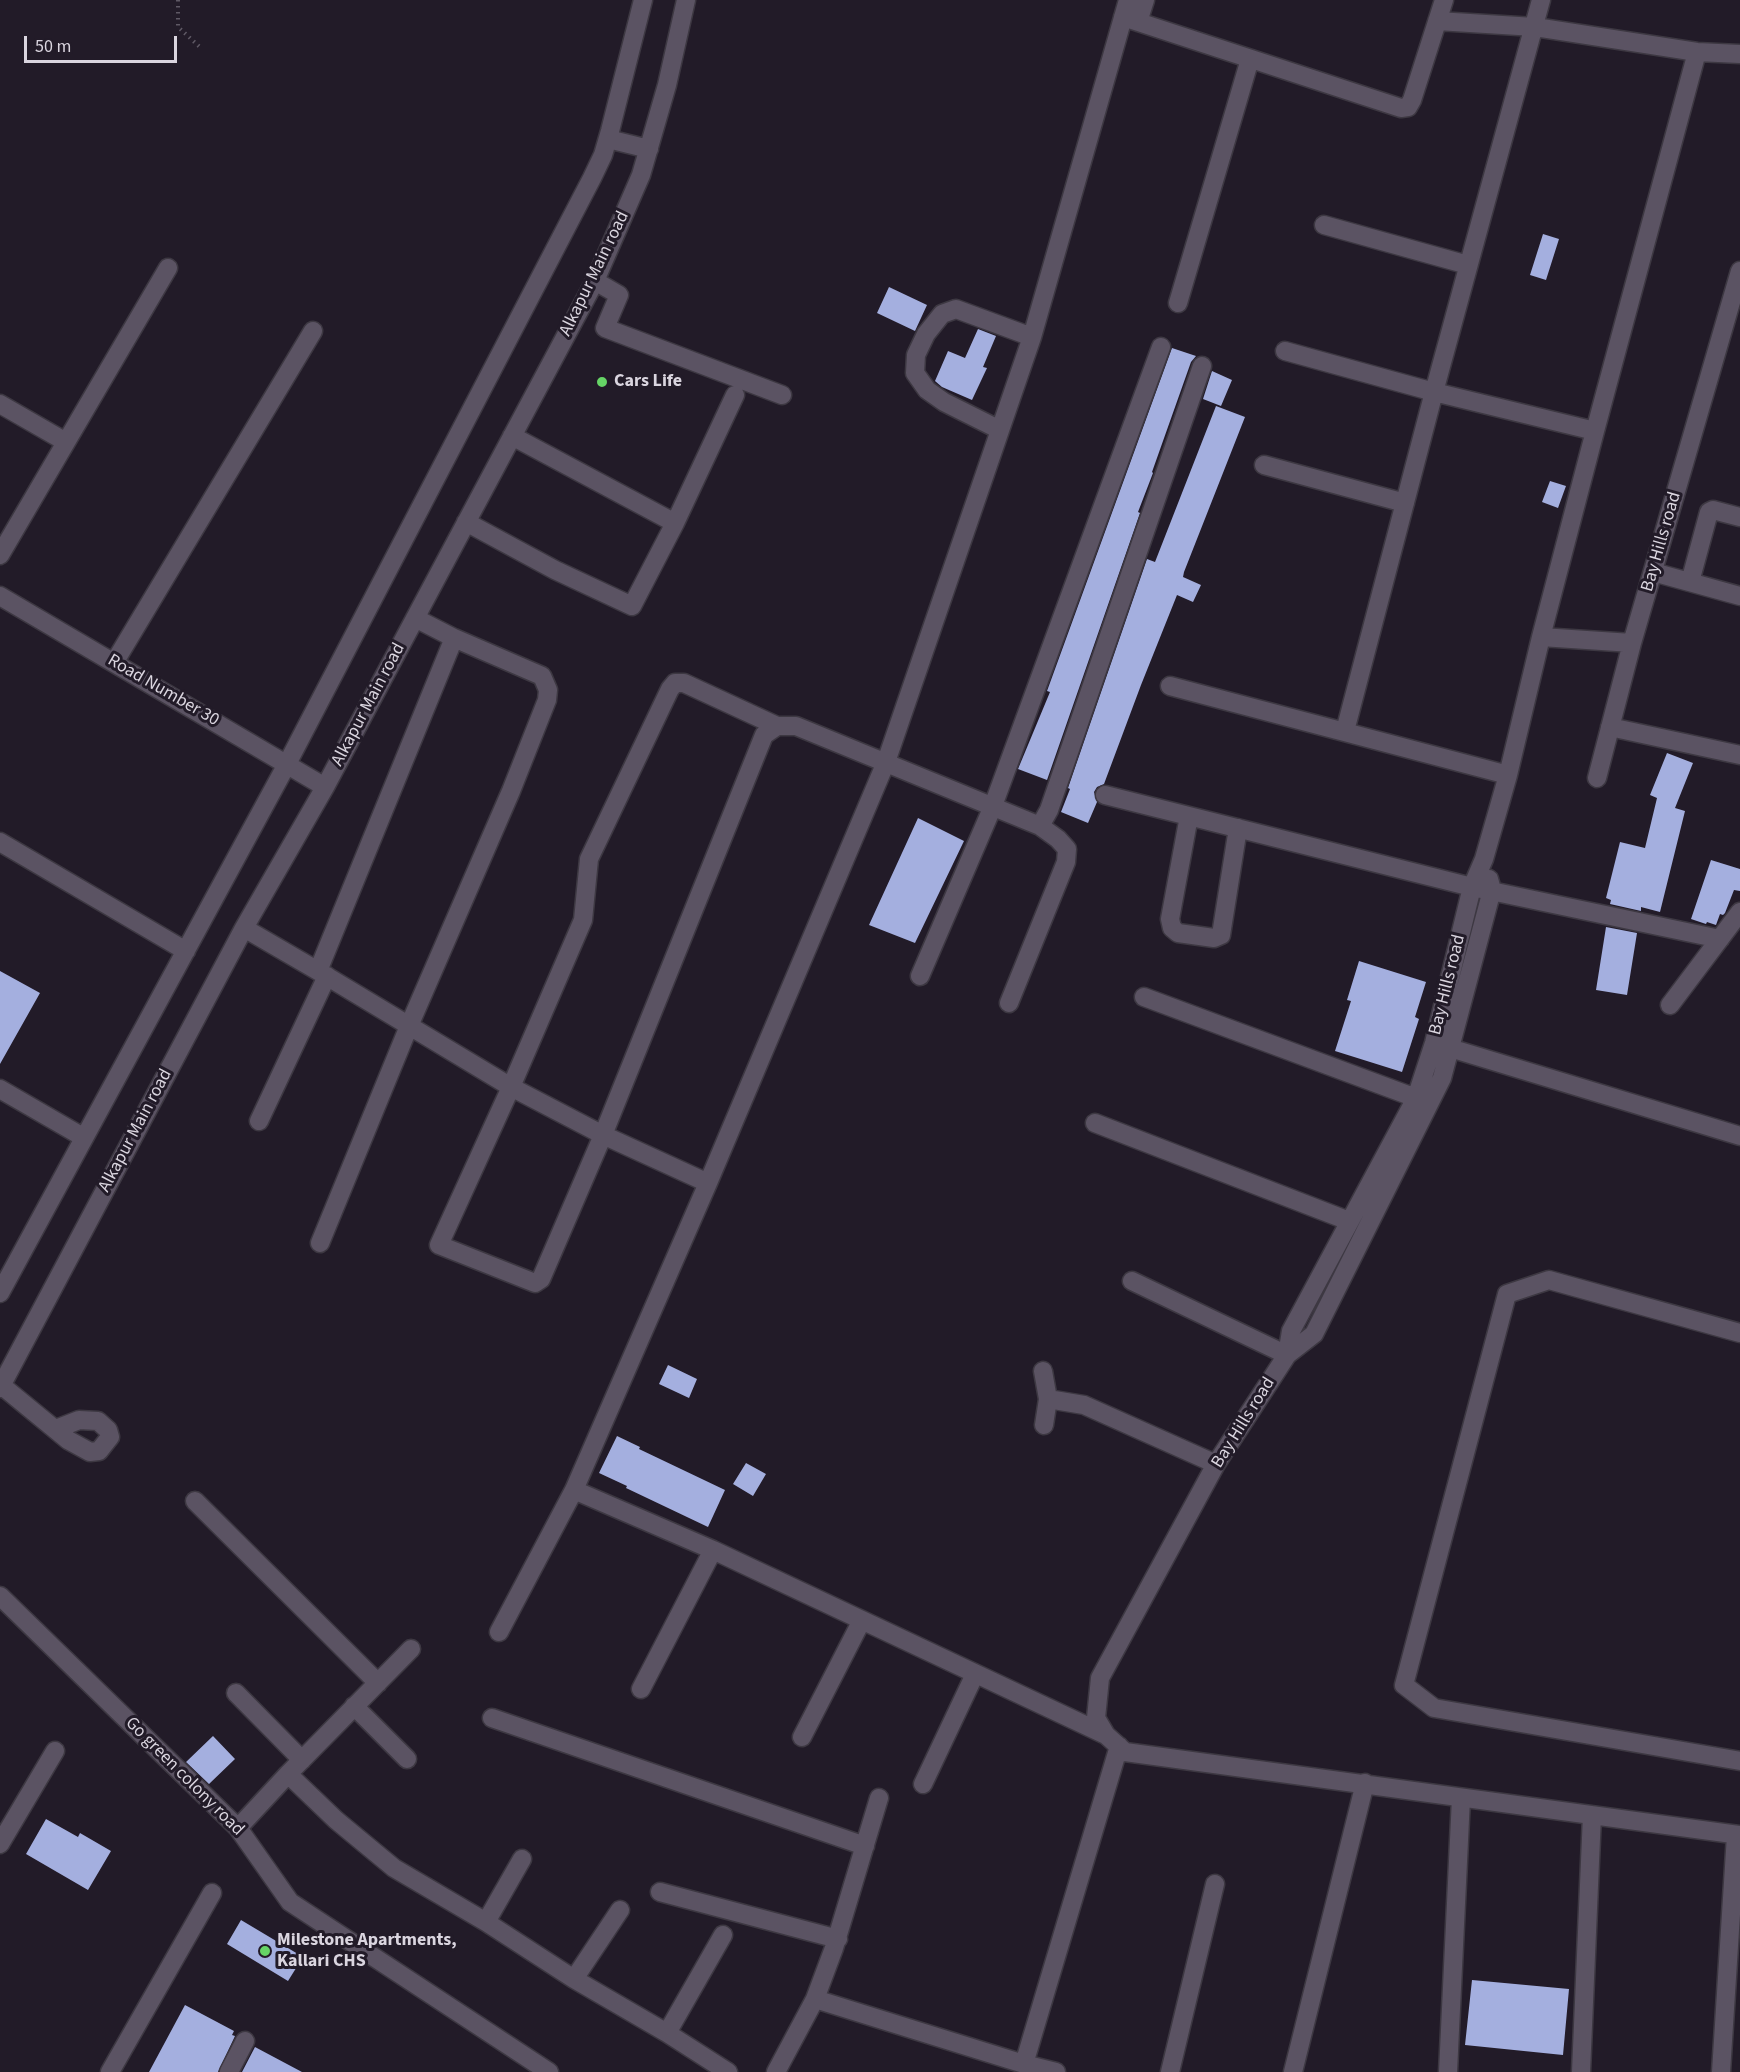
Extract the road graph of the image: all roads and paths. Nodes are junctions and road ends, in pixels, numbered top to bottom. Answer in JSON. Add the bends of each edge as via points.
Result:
{"nodes":[{"id":1,"x":178,"y":0,"type":"edge"},
{"id":2,"x":643,"y":0,"type":"edge"},
{"id":3,"x":686,"y":0,"type":"edge"},
{"id":4,"x":1145,"y":0,"type":"edge"},
{"id":5,"x":1444,"y":0,"type":"edge"},
{"id":6,"x":1541,"y":0,"type":"edge"},
{"id":7,"x":1129,"y":13,"type":"edge"},
{"id":8,"x":1437,"y":21,"type":"junction"},
{"id":9,"x":1535,"y":27,"type":"junction"},
{"id":10,"x":202,"y":49,"type":"dead end"},
{"id":11,"x":1697,"y":52,"type":"junction"},
{"id":12,"x":1740,"y":54,"type":"edge"},
{"id":13,"x":1250,"y":59,"type":"junction"},
{"id":14,"x":608,"y":139,"type":"junction"},
{"id":15,"x":649,"y":149,"type":"junction"},
{"id":16,"x":1324,"y":225,"type":"dead end"},
{"id":17,"x":1468,"y":264,"type":"junction"},
{"id":18,"x":168,"y":268,"type":"dead end"},
{"id":19,"x":1740,"y":271,"type":"edge"},
{"id":20,"x":595,"y":280,"type":"junction"},
{"id":21,"x":1178,"y":303,"type":"dead end"},
{"id":22,"x":313,"y":331,"type":"dead end"},
{"id":23,"x":1032,"y":337,"type":"junction"},
{"id":24,"x":1161,"y":347,"type":"dead end"},
{"id":25,"x":1285,"y":351,"type":"dead end"},
{"id":26,"x":1202,"y":366,"type":"dead end"},
{"id":27,"x":1434,"y":392,"type":"junction"},
{"id":28,"x":735,"y":395,"type":"dead end"},
{"id":29,"x":782,"y":395,"type":"dead end"},
{"id":30,"x":0,"y":405,"type":"edge"},
{"id":31,"x":1000,"y":430,"type":"junction"},
{"id":32,"x":1595,"y":431,"type":"junction"},
{"id":33,"x":512,"y":436,"type":"junction"},
{"id":34,"x":66,"y":442,"type":"junction"},
{"id":35,"x":1264,"y":465,"type":"dead end"},
{"id":36,"x":1406,"y":503,"type":"junction"},
{"id":37,"x":1740,"y":517,"type":"edge"},
{"id":38,"x":466,"y":522,"type":"junction"},
{"id":39,"x":675,"y":523,"type":"junction"},
{"id":40,"x":0,"y":555,"type":"edge"},
{"id":41,"x":1653,"y":572,"type":"junction"},
{"id":42,"x":1690,"y":582,"type":"junction"},
{"id":43,"x":0,"y":596,"type":"edge"},
{"id":44,"x":1740,"y":596,"type":"edge"},
{"id":45,"x":415,"y":618,"type":"junction"},
{"id":46,"x":1541,"y":637,"type":"junction"},
{"id":47,"x":454,"y":638,"type":"junction"},
{"id":48,"x":1632,"y":643,"type":"junction"},
{"id":49,"x":114,"y":663,"type":"junction"},
{"id":50,"x":1170,"y":686,"type":"dead end"},
{"id":51,"x":777,"y":726,"type":"junction"},
{"id":52,"x":1610,"y":727,"type":"junction"},
{"id":53,"x":1345,"y":731,"type":"junction"},
{"id":54,"x":1740,"y":755,"type":"edge"},
{"id":55,"x":886,"y":762,"type":"junction"},
{"id":56,"x":287,"y":765,"type":"junction"},
{"id":57,"x":1508,"y":775,"type":"junction"},
{"id":58,"x":1597,"y":778,"type":"dead end"},
{"id":59,"x":325,"y":787,"type":"junction"},
{"id":60,"x":1105,"y":795,"type":"dead end"},
{"id":61,"x":993,"y":806,"type":"junction"},
{"id":62,"x":1190,"y":816,"type":"junction"},
{"id":63,"x":1040,"y":826,"type":"junction"},
{"id":64,"x":1238,"y":828,"type":"junction"},
{"id":65,"x":0,"y":842,"type":"edge"},
{"id":66,"x":1484,"y":859,"type":"junction"},
{"id":67,"x":1472,"y":887,"type":"junction"},
{"id":68,"x":1492,"y":890,"type":"junction"},
{"id":69,"x":1740,"y":912,"type":"edge"},
{"id":70,"x":244,"y":928,"type":"junction"},
{"id":71,"x":1720,"y":939,"type":"junction"},
{"id":72,"x":186,"y":951,"type":"junction"},
{"id":73,"x":323,"y":974,"type":"junction"},
{"id":74,"x":920,"y":976,"type":"dead end"},
{"id":75,"x":1144,"y":997,"type":"dead end"},
{"id":76,"x":1009,"y":1003,"type":"dead end"},
{"id":77,"x":1670,"y":1005,"type":"dead end"},
{"id":78,"x":409,"y":1026,"type":"junction"},
{"id":79,"x":1442,"y":1046,"type":"junction"},
{"id":80,"x":511,"y":1087,"type":"junction"},
{"id":81,"x":0,"y":1089,"type":"edge"},
{"id":82,"x":1416,"y":1098,"type":"junction"},
{"id":83,"x":260,"y":1121,"type":"dead end"},
{"id":84,"x":1095,"y":1123,"type":"dead end"},
{"id":85,"x":603,"y":1135,"type":"junction"},
{"id":86,"x":1740,"y":1136,"type":"edge"},
{"id":87,"x":83,"y":1137,"type":"junction"},
{"id":88,"x":708,"y":1184,"type":"junction"},
{"id":89,"x":1349,"y":1221,"type":"junction"},
{"id":90,"x":320,"y":1243,"type":"dead end"},
{"id":91,"x":1132,"y":1281,"type":"dead end"},
{"id":92,"x":0,"y":1293,"type":"edge"},
{"id":93,"x":1740,"y":1333,"type":"edge"},
{"id":94,"x":1287,"y":1355,"type":"junction"},
{"id":95,"x":1043,"y":1371,"type":"dead end"},
{"id":96,"x":1,"y":1387,"type":"edge"},
{"id":97,"x":1048,"y":1399,"type":"junction"},
{"id":98,"x":1044,"y":1425,"type":"dead end"},
{"id":99,"x":56,"y":1430,"type":"dead end"},
{"id":100,"x":1216,"y":1464,"type":"junction"},
{"id":101,"x":574,"y":1490,"type":"junction"},
{"id":102,"x":195,"y":1501,"type":"dead end"},
{"id":103,"x":713,"y":1550,"type":"junction"},
{"id":104,"x":0,"y":1596,"type":"edge"},
{"id":105,"x":862,"y":1620,"type":"junction"},
{"id":106,"x":499,"y":1632,"type":"dead end"},
{"id":107,"x":411,"y":1649,"type":"dead end"},
{"id":108,"x":975,"y":1674,"type":"junction"},
{"id":109,"x":378,"y":1683,"type":"junction"},
{"id":110,"x":641,"y":1689,"type":"dead end"},
{"id":111,"x":236,"y":1693,"type":"dead end"},
{"id":112,"x":354,"y":1706,"type":"junction"},
{"id":113,"x":492,"y":1719,"type":"dead end"},
{"id":114,"x":802,"y":1737,"type":"dead end"},
{"id":115,"x":1112,"y":1741,"type":"junction"},
{"id":116,"x":55,"y":1751,"type":"dead end"},
{"id":117,"x":302,"y":1760,"type":"junction"},
{"id":118,"x":406,"y":1760,"type":"dead end"},
{"id":119,"x":1740,"y":1761,"type":"edge"},
{"id":120,"x":288,"y":1774,"type":"junction"},
{"id":121,"x":1365,"y":1783,"type":"junction"},
{"id":122,"x":922,"y":1784,"type":"dead end"},
{"id":123,"x":879,"y":1798,"type":"dead end"},
{"id":124,"x":1461,"y":1798,"type":"junction"},
{"id":125,"x":1592,"y":1815,"type":"junction"},
{"id":126,"x":238,"y":1828,"type":"junction"},
{"id":127,"x":1738,"y":1835,"type":"edge"},
{"id":128,"x":0,"y":1844,"type":"edge"},
{"id":129,"x":865,"y":1846,"type":"junction"},
{"id":130,"x":522,"y":1859,"type":"dead end"},
{"id":131,"x":1215,"y":1884,"type":"dead end"},
{"id":132,"x":660,"y":1892,"type":"dead end"},
{"id":133,"x":212,"y":1893,"type":"dead end"},
{"id":134,"x":620,"y":1910,"type":"dead end"},
{"id":135,"x":486,"y":1922,"type":"junction"},
{"id":136,"x":723,"y":1935,"type":"dead end"},
{"id":137,"x":838,"y":1939,"type":"junction"},
{"id":138,"x":574,"y":1979,"type":"junction"},
{"id":139,"x":815,"y":1999,"type":"junction"},
{"id":140,"x":667,"y":2033,"type":"junction"},
{"id":141,"x":245,"y":2041,"type":"dead end"},
{"id":142,"x":1024,"y":2064,"type":"junction"},
{"id":143,"x":117,"y":2070,"type":"edge"},
{"id":144,"x":230,"y":2072,"type":"edge"},
{"id":145,"x":549,"y":2072,"type":"edge"},
{"id":146,"x":728,"y":2072,"type":"edge"},
{"id":147,"x":776,"y":2072,"type":"edge"},
{"id":148,"x":1056,"y":2072,"type":"edge"},
{"id":149,"x":1170,"y":2072,"type":"edge"},
{"id":150,"x":1293,"y":2072,"type":"edge"},
{"id":151,"x":1448,"y":2072,"type":"edge"},
{"id":152,"x":1581,"y":2072,"type":"edge"},
{"id":153,"x":1720,"y":2072,"type":"edge"}],
"edges":[{"from":1,"to":10,"type":"path","via":[[178,27]]},
{"from":2,"to":14,"type":"street"},
{"from":3,"to":15,"type":"street","name":"Alkapur Main road"},
{"from":4,"to":7,"type":"street"},
{"from":5,"to":8,"type":"street"},
{"from":6,"to":9,"type":"street"},
{"from":7,"to":13,"type":"street"},
{"from":7,"to":23,"type":"street"},
{"from":8,"to":9,"type":"street"},
{"from":8,"to":13,"type":"street","via":[[1408,107]]},
{"from":9,"to":11,"type":"street"},
{"from":9,"to":17,"type":"street"},
{"from":11,"to":12,"type":"street"},
{"from":11,"to":32,"type":"street","name":"Bay Hills road"},
{"from":13,"to":21,"type":"street"},
{"from":14,"to":15,"type":"street"},
{"from":14,"to":56,"type":"street","via":[[592,178]]},
{"from":15,"to":20,"type":"street","name":"Alkapur Main road"},
{"from":16,"to":17,"type":"street"},
{"from":17,"to":27,"type":"street"},
{"from":18,"to":34,"type":"street"},
{"from":19,"to":41,"type":"street","name":"Bay Hills road"},
{"from":20,"to":29,"type":"street","via":[[619,295],[605,328]]},
{"from":20,"to":33,"type":"street","name":"Alkapur Main road"},
{"from":22,"to":49,"type":"street"},
{"from":23,"to":31,"type":"street"},
{"from":23,"to":31,"type":"street","via":[[956,309],[942,314],[916,355],[915,373],[927,390]]},
{"from":24,"to":61,"type":"street"},
{"from":25,"to":27,"type":"street"},
{"from":26,"to":63,"type":"street","via":[[1049,810]]},
{"from":27,"to":32,"type":"street"},
{"from":27,"to":36,"type":"street"},
{"from":28,"to":39,"type":"street"},
{"from":30,"to":34,"type":"street"},
{"from":31,"to":55,"type":"street"},
{"from":32,"to":46,"type":"street","name":"Bay Hills road"},
{"from":33,"to":38,"type":"street","name":"Alkapur Main road"},
{"from":33,"to":39,"type":"street"},
{"from":34,"to":40,"type":"street"},
{"from":35,"to":36,"type":"street"},
{"from":36,"to":53,"type":"street"},
{"from":37,"to":42,"type":"street","via":[[1709,512]]},
{"from":38,"to":39,"type":"street","via":[[632,606]]},
{"from":38,"to":45,"type":"street","name":"Alkapur Main road"},
{"from":41,"to":42,"type":"street"},
{"from":41,"to":48,"type":"street","name":"Bay Hills road"},
{"from":42,"to":44,"type":"street"},
{"from":43,"to":49,"type":"street","name":"Road Number 30"},
{"from":45,"to":47,"type":"street"},
{"from":45,"to":59,"type":"street","name":"Alkapur Main road"},
{"from":46,"to":48,"type":"street"},
{"from":46,"to":57,"type":"street","name":"Bay Hills road"},
{"from":47,"to":73,"type":"street"},
{"from":47,"to":78,"type":"street","via":[[542,676],[548,690],[547,700]]},
{"from":48,"to":52,"type":"street","name":"Bay Hills road"},
{"from":49,"to":56,"type":"street","name":"Road Number 30"},
{"from":50,"to":53,"type":"street"},
{"from":51,"to":55,"type":"street","via":[[796,726]]},
{"from":51,"to":80,"type":"street","via":[[684,683],[675,683],[590,859],[583,920]]},
{"from":51,"to":85,"type":"street","via":[[764,735]]},
{"from":52,"to":54,"type":"street"},
{"from":52,"to":58,"type":"street","name":"Bay Hills road"},
{"from":53,"to":57,"type":"street"},
{"from":55,"to":61,"type":"street"},
{"from":55,"to":88,"type":"street"},
{"from":56,"to":59,"type":"street","name":"Road Number 30"},
{"from":56,"to":72,"type":"street"},
{"from":57,"to":66,"type":"street","name":"Bay Hills road"},
{"from":59,"to":70,"type":"street","name":"Alkapur Main road"},
{"from":60,"to":62,"type":"street"},
{"from":61,"to":63,"type":"street"},
{"from":61,"to":74,"type":"street"},
{"from":62,"to":64,"type":"street"},
{"from":62,"to":64,"type":"street","via":[[1170,919],[1178,933],[1214,938],[1221,935]]},
{"from":63,"to":76,"type":"street","via":[[1067,849],[1066,862]]},
{"from":64,"to":67,"type":"street"},
{"from":65,"to":72,"type":"street"},
{"from":66,"to":67,"type":"street","name":"Bay Hills road"},
{"from":66,"to":68,"type":"street"},
{"from":67,"to":68,"type":"street"},
{"from":67,"to":79,"type":"street","name":"Bay Hills road"},
{"from":68,"to":71,"type":"street"},
{"from":68,"to":79,"type":"street"},
{"from":69,"to":71,"type":"street"},
{"from":70,"to":73,"type":"street"},
{"from":70,"to":96,"type":"street","name":"Alkapur Main road"},
{"from":71,"to":77,"type":"street"},
{"from":72,"to":87,"type":"street"},
{"from":73,"to":78,"type":"street"},
{"from":73,"to":83,"type":"street"},
{"from":75,"to":82,"type":"street"},
{"from":78,"to":80,"type":"street"},
{"from":78,"to":90,"type":"street"},
{"from":79,"to":82,"type":"street","name":"Bay Hills road"},
{"from":79,"to":86,"type":"street"},
{"from":79,"to":94,"type":"street","via":[[1442,1078],[1314,1334]]},
{"from":80,"to":85,"type":"street"},
{"from":80,"to":85,"type":"street","via":[[439,1245],[535,1282],[541,1279]]},
{"from":81,"to":87,"type":"street"},
{"from":82,"to":89,"type":"street","name":"Bay Hills road"},
{"from":84,"to":89,"type":"street"},
{"from":85,"to":88,"type":"street"},
{"from":87,"to":92,"type":"street"},
{"from":88,"to":101,"type":"street"},
{"from":89,"to":94,"type":"street","name":"Bay Hills road","via":[[1291,1330]]},
{"from":91,"to":94,"type":"street"},
{"from":93,"to":119,"type":"street","via":[[1549,1280],[1507,1294],[1404,1685],[1434,1708]]},
{"from":94,"to":100,"type":"street","name":"Bay Hills road"},
{"from":95,"to":97,"type":"street"},
{"from":96,"to":99,"type":"street"},
{"from":97,"to":98,"type":"street"},
{"from":97,"to":100,"type":"street","via":[[1084,1405]]},
{"from":100,"to":115,"type":"street","name":"Bay Hills road","via":[[1100,1678],[1096,1718]]},
{"from":101,"to":103,"type":"street"},
{"from":101,"to":106,"type":"street"},
{"from":102,"to":109,"type":"street"},
{"from":103,"to":105,"type":"street"},
{"from":103,"to":110,"type":"street"},
{"from":104,"to":126,"type":"street","name":"Go green colony road"},
{"from":105,"to":108,"type":"street"},
{"from":105,"to":114,"type":"street"},
{"from":107,"to":109,"type":"street"},
{"from":108,"to":115,"type":"street"},
{"from":108,"to":122,"type":"street"},
{"from":109,"to":112,"type":"street"},
{"from":111,"to":117,"type":"street"},
{"from":112,"to":117,"type":"street"},
{"from":112,"to":118,"type":"street"},
{"from":113,"to":129,"type":"street"},
{"from":115,"to":121,"type":"street","via":[[1125,1752]]},
{"from":115,"to":142,"type":"street"},
{"from":116,"to":128,"type":"street"},
{"from":117,"to":120,"type":"street"},
{"from":120,"to":126,"type":"street"},
{"from":120,"to":135,"type":"street","via":[[394,1868]]},
{"from":121,"to":124,"type":"street"},
{"from":121,"to":150,"type":"street"},
{"from":123,"to":129,"type":"street"},
{"from":124,"to":125,"type":"street"},
{"from":124,"to":151,"type":"street"},
{"from":125,"to":127,"type":"street"},
{"from":125,"to":152,"type":"street"},
{"from":126,"to":145,"type":"street","name":"Go green colony road","via":[[290,1902]]},
{"from":127,"to":153,"type":"street"},
{"from":129,"to":137,"type":"street"},
{"from":130,"to":135,"type":"street"},
{"from":131,"to":149,"type":"street"},
{"from":132,"to":137,"type":"street"},
{"from":133,"to":143,"type":"street"},
{"from":134,"to":138,"type":"street"},
{"from":135,"to":138,"type":"street"},
{"from":136,"to":140,"type":"street"},
{"from":137,"to":139,"type":"street"},
{"from":138,"to":140,"type":"street"},
{"from":139,"to":142,"type":"street"},
{"from":139,"to":147,"type":"street"},
{"from":140,"to":146,"type":"street"},
{"from":141,"to":144,"type":"street"},
{"from":142,"to":148,"type":"street"}]}
